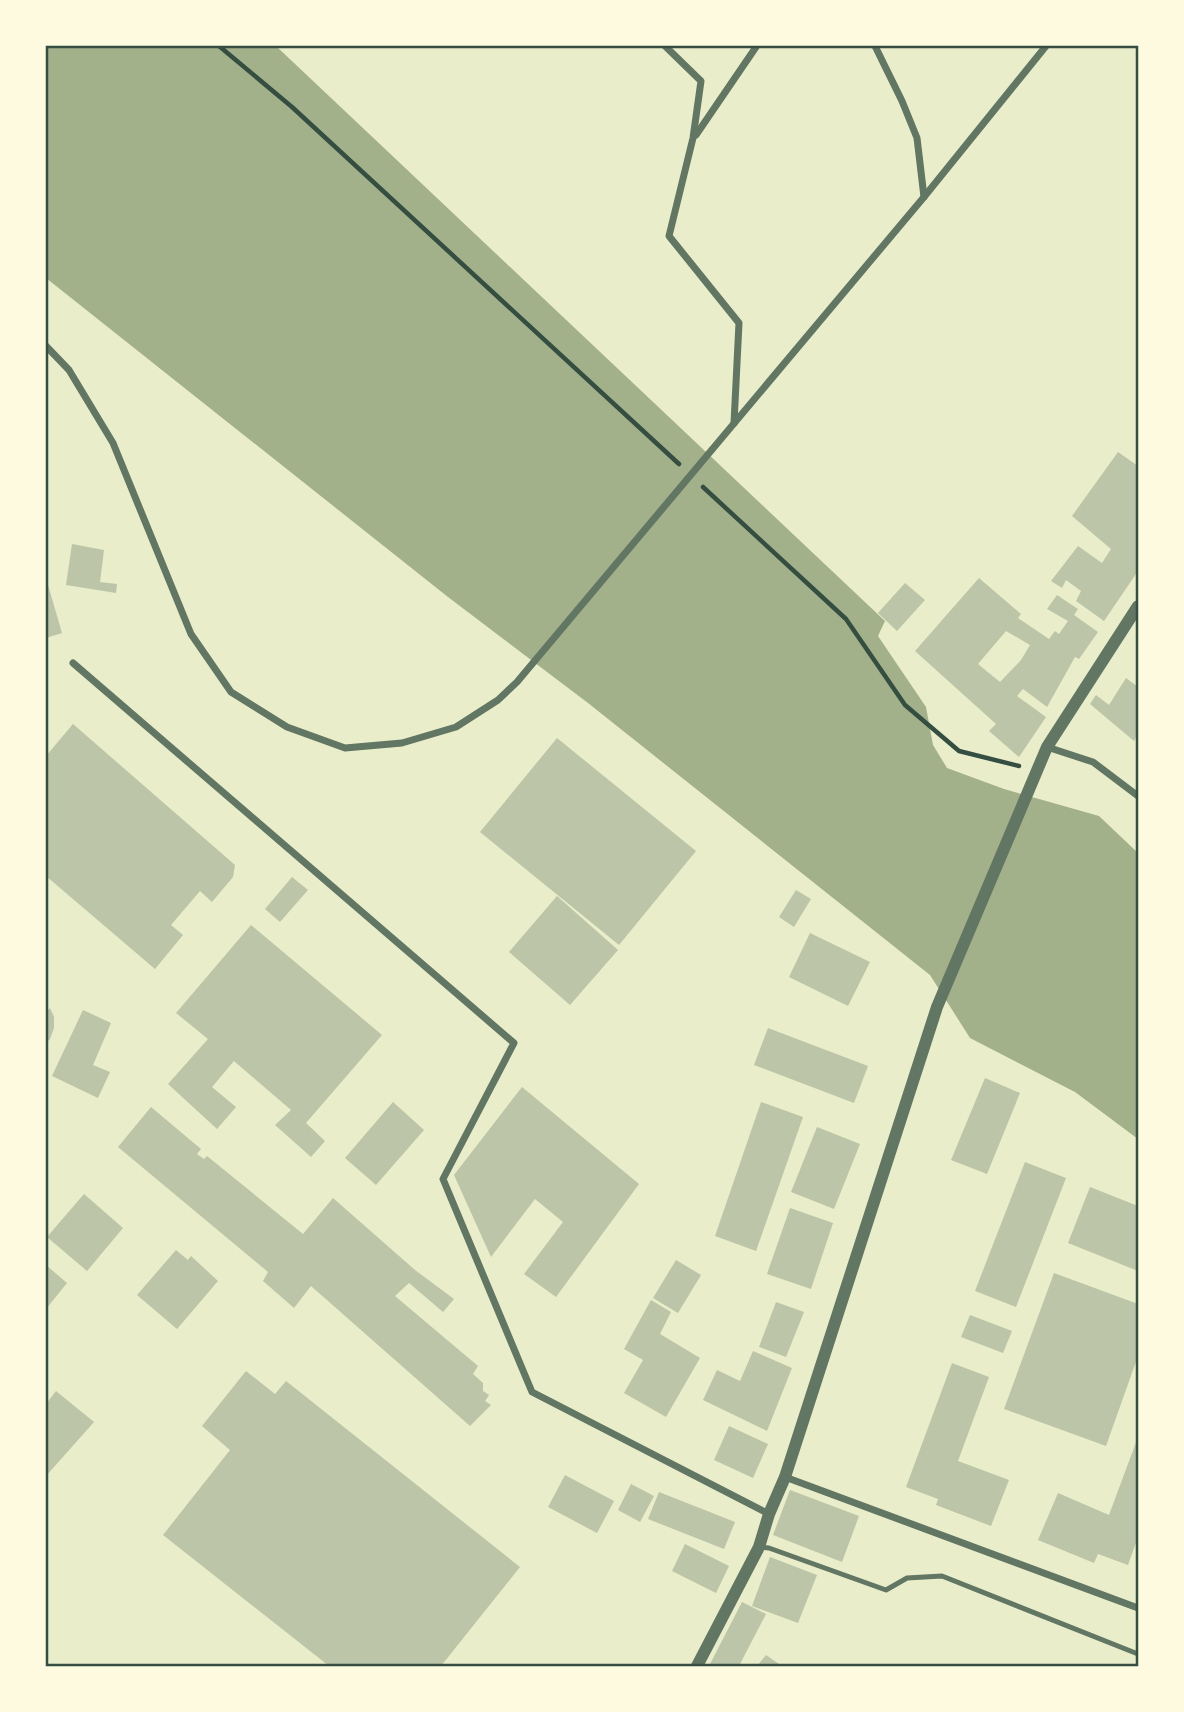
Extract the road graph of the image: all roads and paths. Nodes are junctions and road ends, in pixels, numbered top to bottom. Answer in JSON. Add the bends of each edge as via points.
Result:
{"nodes":[{"id":1,"x":219,"y":46,"type":"edge"},
{"id":2,"x":665,"y":46,"type":"edge"},
{"id":3,"x":757,"y":46,"type":"edge"},
{"id":4,"x":875,"y":46,"type":"edge"},
{"id":5,"x":1046,"y":46,"type":"edge"},
{"id":6,"x":693,"y":138,"type":"junction"},
{"id":7,"x":924,"y":197,"type":"junction"},
{"id":8,"x":46,"y":346,"type":"edge"},
{"id":9,"x":734,"y":424,"type":"junction"},
{"id":10,"x":682,"y":468,"type":"dead end"},
{"id":11,"x":703,"y":486,"type":"dead end"},
{"id":12,"x":1139,"y":606,"type":"edge"},
{"id":13,"x":73,"y":663,"type":"dead end"},
{"id":14,"x":1047,"y":747,"type":"junction"},
{"id":15,"x":1035,"y":775,"type":"junction"},
{"id":16,"x":1139,"y":796,"type":"edge"},
{"id":17,"x":785,"y":1477,"type":"junction"},
{"id":18,"x":769,"y":1514,"type":"junction"},
{"id":19,"x":759,"y":1547,"type":"junction"},
{"id":20,"x":1139,"y":1608,"type":"edge"},
{"id":21,"x":1139,"y":1654,"type":"edge"},
{"id":22,"x":697,"y":1667,"type":"edge"}],
"edges":[{"from":1,"to":10,"type":"path","via":[[292,107]]},
{"from":2,"to":6,"type":"street","via":[[701,81]]},
{"from":3,"to":6,"type":"street"},
{"from":4,"to":7,"type":"street","via":[[917,138]]},
{"from":5,"to":7,"type":"street"},
{"from":6,"to":9,"type":"street","via":[[670,236],[739,323]]},
{"from":7,"to":9,"type":"street"},
{"from":8,"to":9,"type":"street","via":[[69,370],[113,443],[191,634],[231,692],[286,727],[345,748],[402,743],[456,727],[498,699]]},
{"from":11,"to":15,"type":"path","via":[[846,619],[905,705],[959,751]]},
{"from":12,"to":14,"type":"street"},
{"from":13,"to":18,"type":"street","via":[[514,1043],[443,1179],[532,1392]]},
{"from":14,"to":15,"type":"street"},
{"from":14,"to":16,"type":"street","via":[[1093,762]]},
{"from":15,"to":17,"type":"street","via":[[937,1007]]},
{"from":17,"to":18,"type":"street"},
{"from":17,"to":20,"type":"street"},
{"from":18,"to":19,"type":"street"},
{"from":19,"to":21,"type":"lane","via":[[886,1590],[907,1578],[942,1576]]},
{"from":19,"to":22,"type":"street"}]}
